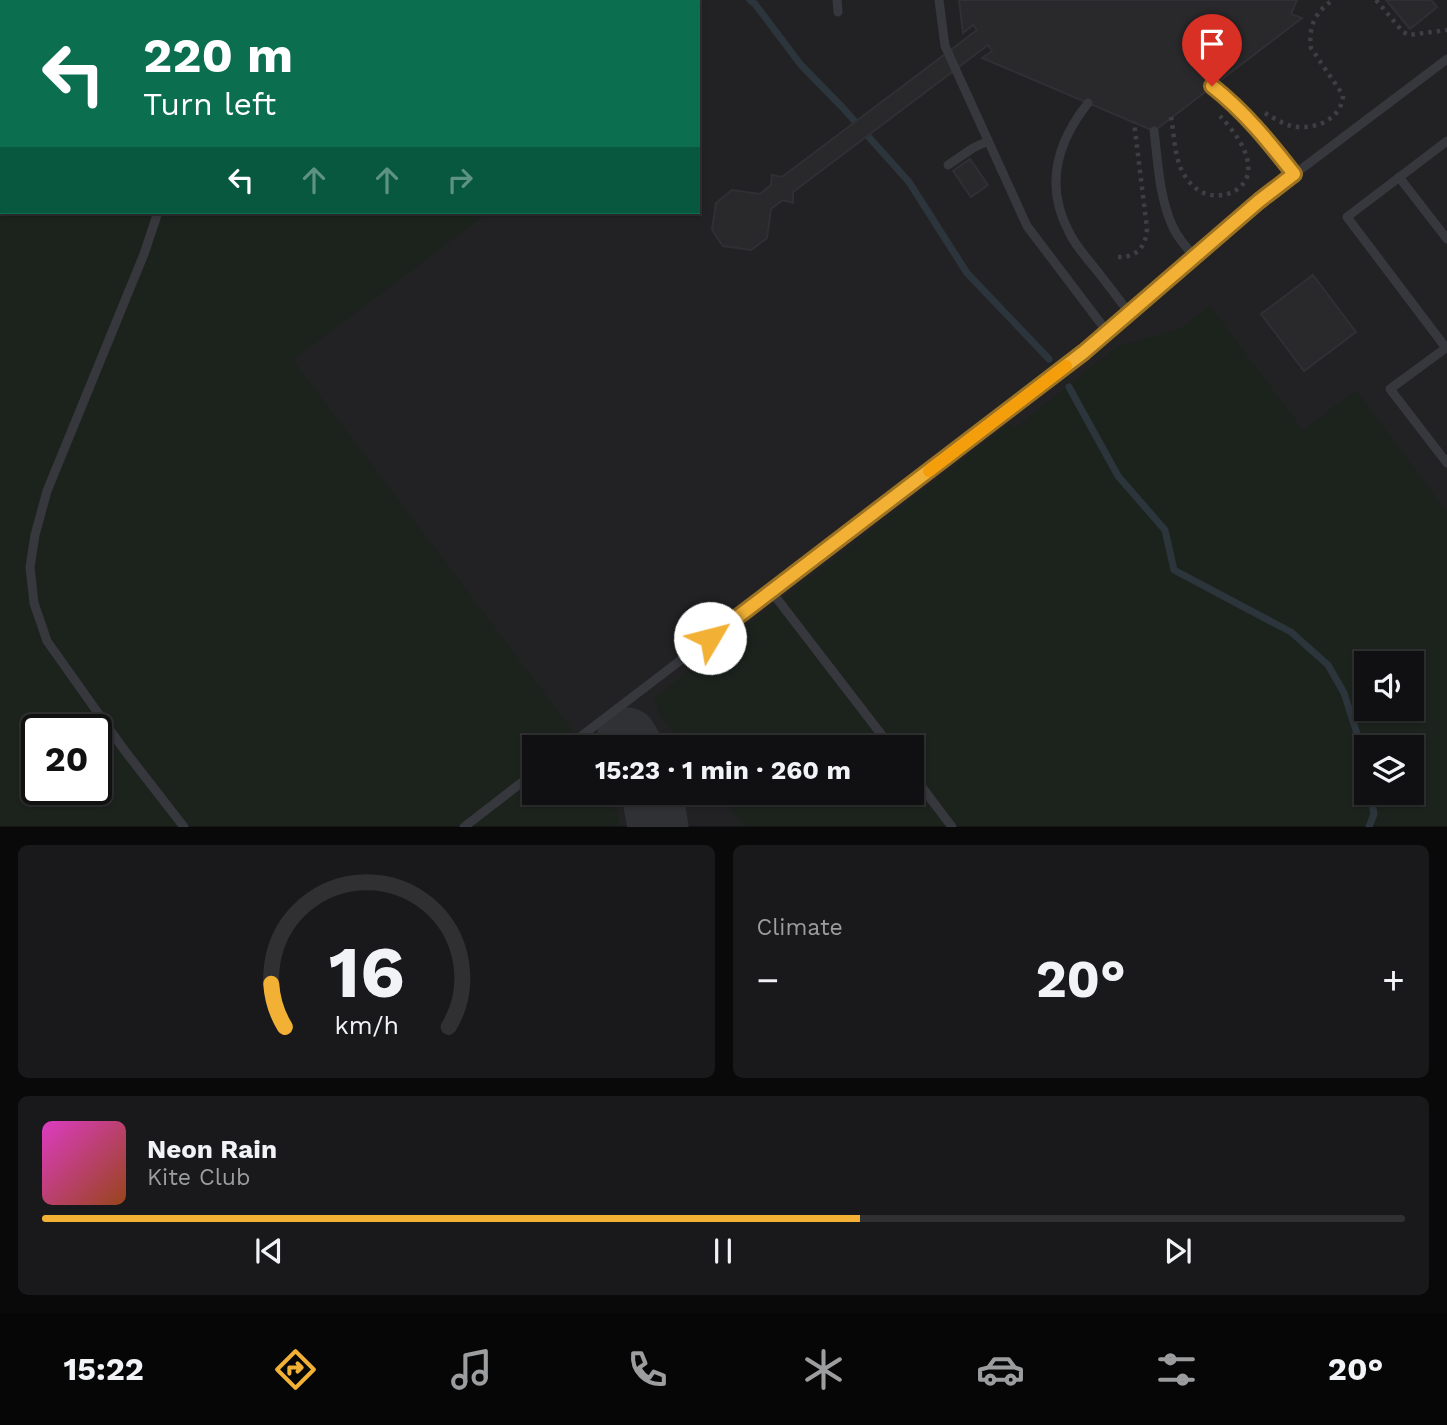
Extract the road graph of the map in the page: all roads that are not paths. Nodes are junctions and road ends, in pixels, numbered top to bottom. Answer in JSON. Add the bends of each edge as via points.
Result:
{"nodes":[{"id":1,"x":836,"y":0,"type":"edge"},
{"id":2,"x":939,"y":0,"type":"edge"},
{"id":3,"x":838,"y":12,"type":"dead end"},
{"id":4,"x":1447,"y":60,"type":"edge"},
{"id":5,"x":1212,"y":86,"type":"dead end"},
{"id":6,"x":1088,"y":103,"type":"dead end"},
{"id":7,"x":1154,"y":131,"type":"dead end"},
{"id":8,"x":988,"y":141,"type":"junction"},
{"id":9,"x":1447,"y":141,"type":"edge"},
{"id":10,"x":948,"y":165,"type":"dead end"},
{"id":11,"x":1294,"y":174,"type":"junction"},
{"id":12,"x":1399,"y":177,"type":"junction"},
{"id":13,"x":157,"y":214,"type":"edge"},
{"id":14,"x":1447,"y":239,"type":"edge"},
{"id":15,"x":1195,"y":257,"type":"junction"},
{"id":16,"x":1130,"y":314,"type":"junction"},
{"id":17,"x":1108,"y":332,"type":"junction"},
{"id":18,"x":1447,"y":463,"type":"edge"},
{"id":19,"x":771,"y":591,"type":"junction"},
{"id":20,"x":583,"y":735,"type":"edge"},
{"id":21,"x":882,"y":735,"type":"edge"},
{"id":22,"x":522,"y":782,"type":"edge"},
{"id":23,"x":924,"y":790,"type":"edge"},
{"id":24,"x":184,"y":827,"type":"edge"},
{"id":25,"x":464,"y":827,"type":"edge"},
{"id":26,"x":952,"y":827,"type":"edge"}],
"edges":[{"from":1,"to":3,"type":"lane"},
{"from":2,"to":8,"type":"lane","via":[[945,46]]},
{"from":4,"to":11,"type":"lane"},
{"from":5,"to":11,"type":"lane","via":[[1247,117]]},
{"from":6,"to":16,"type":"lane","via":[[1067,132],[1059,153],[1057,195],[1069,234]]},
{"from":7,"to":15,"type":"lane","via":[[1168,215]]},
{"from":8,"to":10,"type":"lane"},
{"from":8,"to":17,"type":"lane","via":[[1027,226]]},
{"from":9,"to":12,"type":"lane"},
{"from":11,"to":15,"type":"lane"},
{"from":12,"to":14,"type":"lane"},
{"from":12,"to":18,"type":"lane","via":[[1347,217],[1446,348],[1390,389]]},
{"from":13,"to":24,"type":"lane","via":[[47,491],[30,566],[34,603],[47,641]]},
{"from":15,"to":16,"type":"lane"},
{"from":16,"to":17,"type":"lane"},
{"from":17,"to":19,"type":"lane"},
{"from":19,"to":20,"type":"lane"},
{"from":19,"to":21,"type":"lane"},
{"from":22,"to":25,"type":"lane"},
{"from":23,"to":26,"type":"lane"}]}
